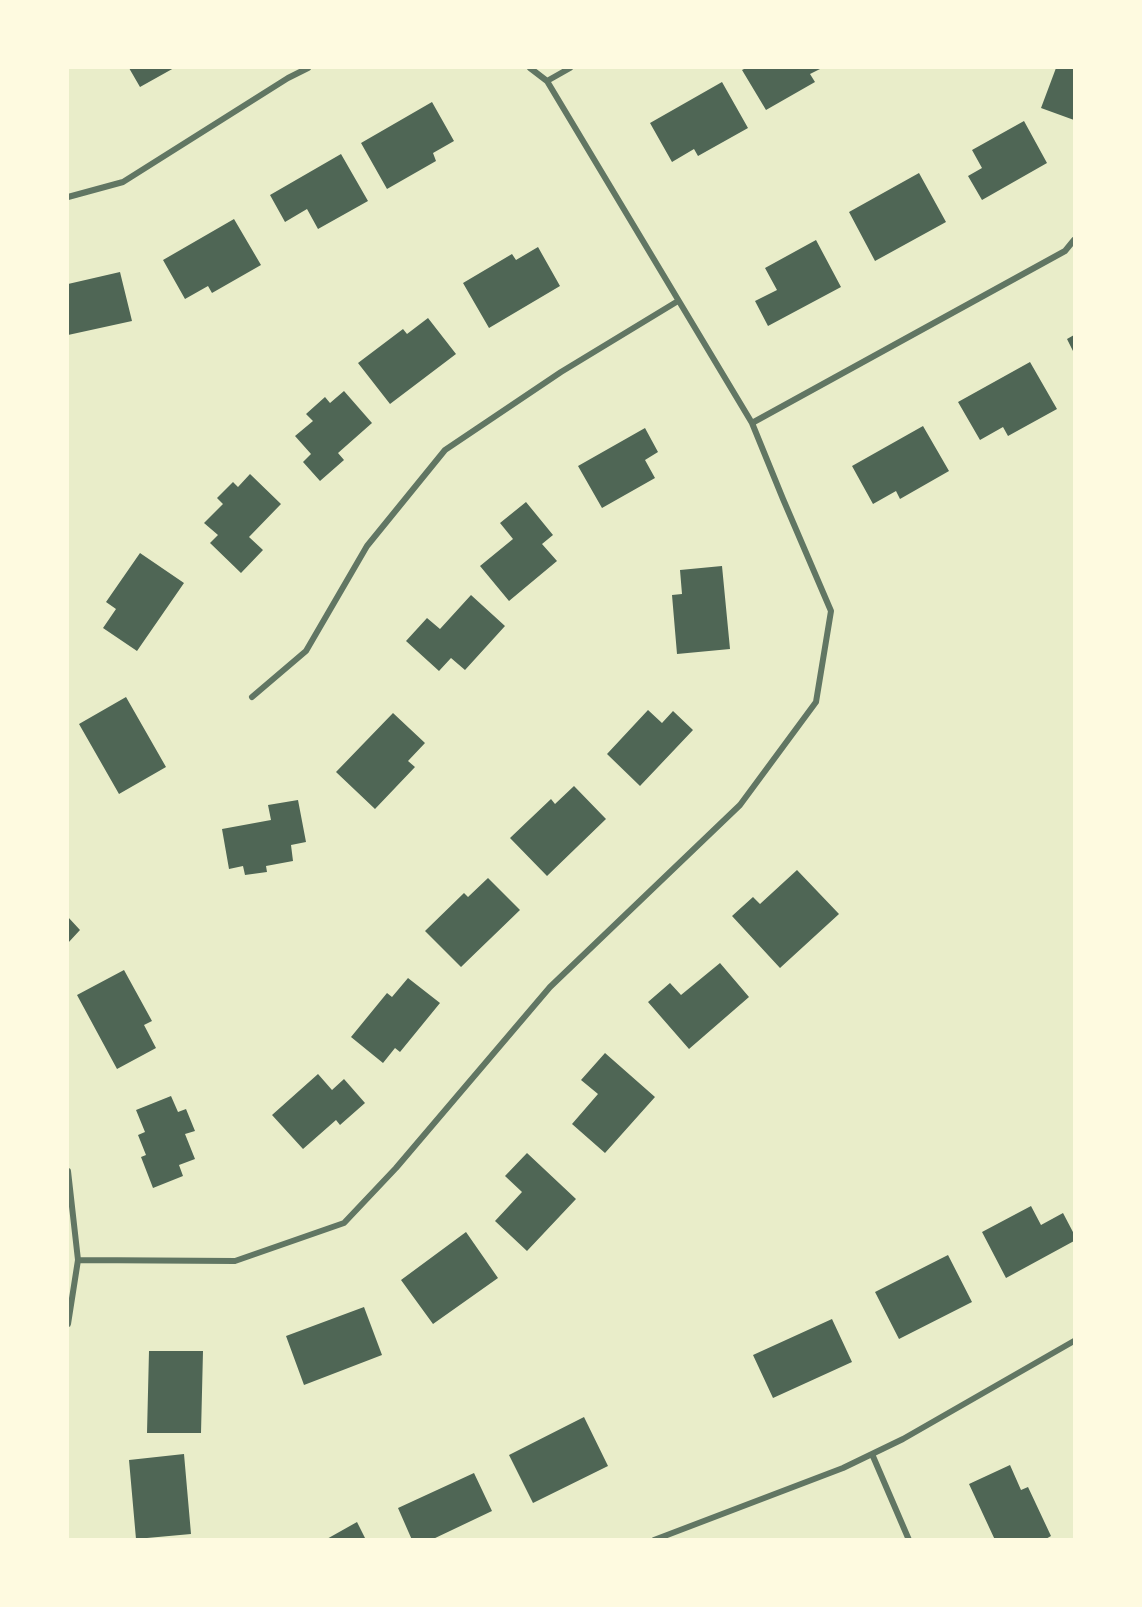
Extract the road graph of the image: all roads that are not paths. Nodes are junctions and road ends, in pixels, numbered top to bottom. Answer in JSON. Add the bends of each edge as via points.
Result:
{"nodes":[{"id":1,"x":308,"y":68,"type":"edge"},
{"id":2,"x":530,"y":68,"type":"edge"},
{"id":3,"x":570,"y":68,"type":"edge"},
{"id":4,"x":547,"y":81,"type":"junction"},
{"id":5,"x":68,"y":197,"type":"edge"},
{"id":6,"x":1074,"y":240,"type":"edge"},
{"id":7,"x":678,"y":301,"type":"junction"},
{"id":8,"x":752,"y":423,"type":"junction"},
{"id":9,"x":252,"y":697,"type":"dead end"},
{"id":10,"x":68,"y":1171,"type":"edge"},
{"id":11,"x":78,"y":1260,"type":"junction"},
{"id":12,"x":68,"y":1324,"type":"edge"},
{"id":13,"x":1074,"y":1341,"type":"edge"},
{"id":14,"x":872,"y":1454,"type":"junction"},
{"id":15,"x":654,"y":1539,"type":"edge"},
{"id":16,"x":909,"y":1539,"type":"edge"}],
"edges":[{"from":1,"to":5,"type":"street","via":[[123,182]]},
{"from":2,"to":4,"type":"street"},
{"from":3,"to":4,"type":"street"},
{"from":4,"to":7,"type":"street"},
{"from":6,"to":8,"type":"street","via":[[1065,251]]},
{"from":7,"to":8,"type":"street"},
{"from":7,"to":9,"type":"street","via":[[561,372],[445,450],[367,546],[306,651]]},
{"from":8,"to":11,"type":"street","via":[[831,611],[816,702],[740,805],[550,987],[396,1168],[344,1223],[235,1261]]},
{"from":10,"to":11,"type":"street"},
{"from":11,"to":12,"type":"street"},
{"from":13,"to":14,"type":"street"},
{"from":14,"to":15,"type":"street"},
{"from":14,"to":16,"type":"street"}]}
